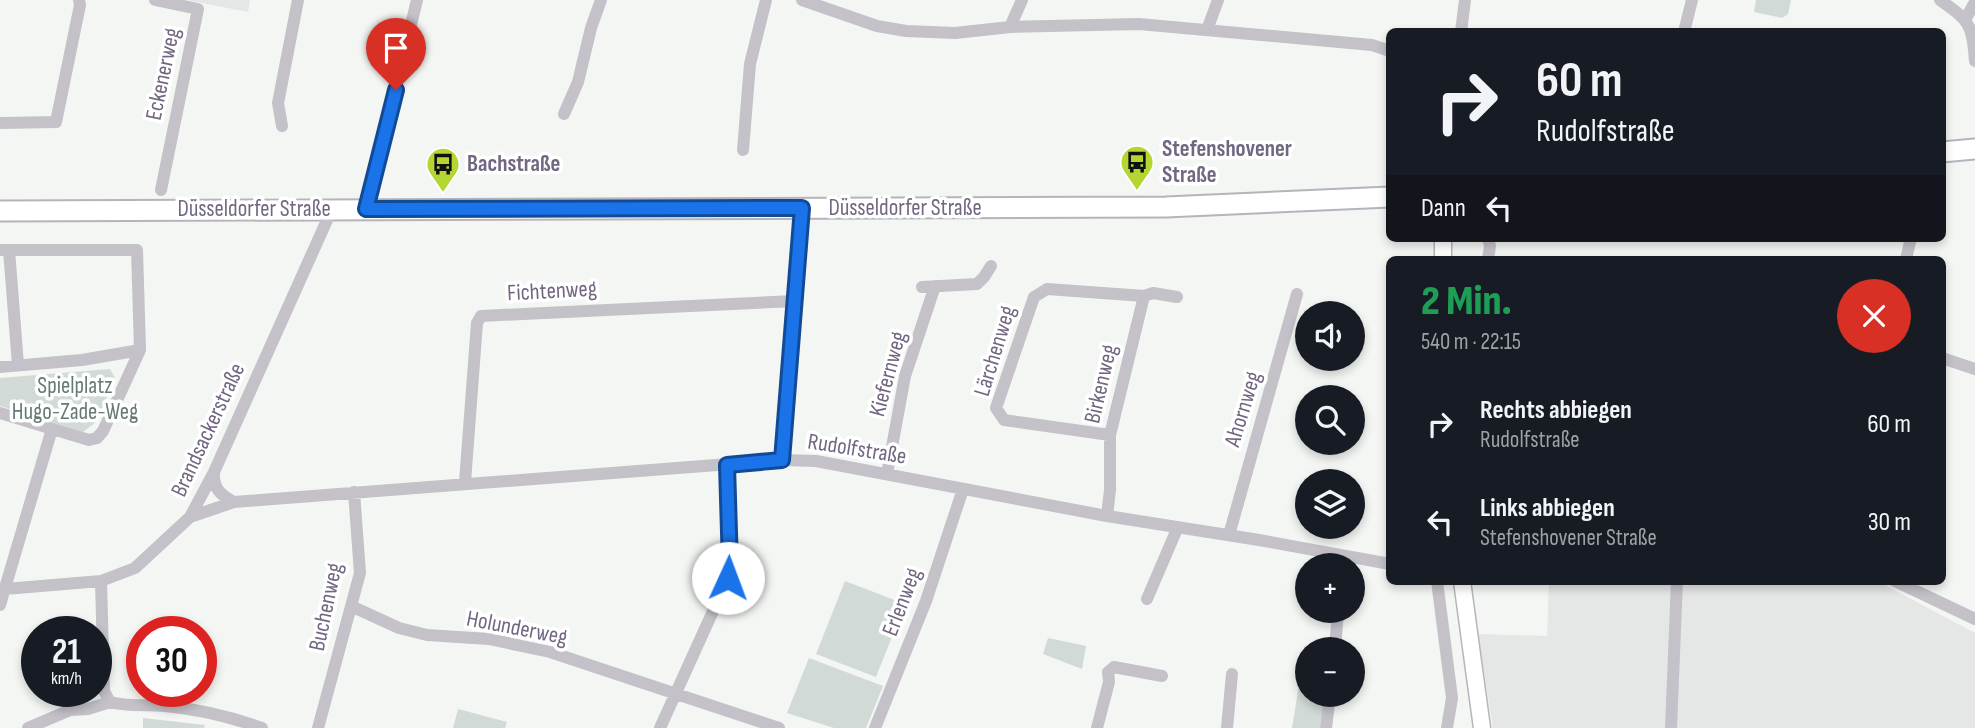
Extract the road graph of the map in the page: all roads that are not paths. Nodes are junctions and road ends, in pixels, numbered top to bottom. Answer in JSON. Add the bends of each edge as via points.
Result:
{"nodes":[{"id":1,"x":79,"y":0,"type":"edge"},
{"id":2,"x":155,"y":0,"type":"edge"},
{"id":3,"x":298,"y":0,"type":"edge"},
{"id":4,"x":417,"y":0,"type":"edge"},
{"id":5,"x":601,"y":0,"type":"edge"},
{"id":6,"x":766,"y":0,"type":"edge"},
{"id":7,"x":802,"y":0,"type":"edge"},
{"id":8,"x":1022,"y":0,"type":"edge"},
{"id":9,"x":1218,"y":0,"type":"edge"},
{"id":10,"x":1465,"y":0,"type":"edge"},
{"id":11,"x":1692,"y":0,"type":"edge"},
{"id":12,"x":1940,"y":0,"type":"edge"},
{"id":13,"x":1975,"y":2,"type":"edge"},
{"id":14,"x":1966,"y":18,"type":"junction"},
{"id":15,"x":1010,"y":27,"type":"junction"},
{"id":16,"x":1462,"y":28,"type":"edge"},
{"id":17,"x":1685,"y":28,"type":"edge"},
{"id":18,"x":1207,"y":30,"type":"junction"},
{"id":19,"x":1386,"y":50,"type":"edge"},
{"id":20,"x":1975,"y":61,"type":"edge"},
{"id":21,"x":564,"y":114,"type":"dead end"},
{"id":22,"x":0,"y":123,"type":"edge"},
{"id":23,"x":282,"y":125,"type":"dead end"},
{"id":24,"x":1975,"y":149,"type":"edge"},
{"id":25,"x":743,"y":150,"type":"dead end"},
{"id":26,"x":1946,"y":152,"type":"edge"},
{"id":27,"x":161,"y":190,"type":"dead end"},
{"id":28,"x":1386,"y":197,"type":"edge"},
{"id":29,"x":802,"y":208,"type":"junction"},
{"id":30,"x":332,"y":209,"type":"junction"},
{"id":31,"x":366,"y":209,"type":"junction"},
{"id":32,"x":0,"y":211,"type":"edge"},
{"id":33,"x":4,"y":250,"type":"edge"},
{"id":34,"x":991,"y":266,"type":"dead end"},
{"id":35,"x":1297,"y":294,"type":"dead end"},
{"id":36,"x":1144,"y":296,"type":"junction"},
{"id":37,"x":1177,"y":297,"type":"dead end"},
{"id":38,"x":794,"y":301,"type":"junction"},
{"id":39,"x":140,"y":351,"type":"junction"},
{"id":40,"x":1946,"y":359,"type":"edge"},
{"id":41,"x":18,"y":365,"type":"junction"},
{"id":42,"x":0,"y":368,"type":"edge"},
{"id":43,"x":1975,"y":369,"type":"edge"},
{"id":44,"x":0,"y":414,"type":"edge"},
{"id":45,"x":52,"y":429,"type":"junction"},
{"id":46,"x":1110,"y":435,"type":"junction"},
{"id":47,"x":782,"y":460,"type":"junction"},
{"id":48,"x":727,"y":465,"type":"junction"},
{"id":49,"x":214,"y":472,"type":"junction"},
{"id":50,"x":887,"y":474,"type":"junction"},
{"id":51,"x":465,"y":482,"type":"junction"},
{"id":52,"x":963,"y":489,"type":"junction"},
{"id":53,"x":354,"y":492,"type":"junction"},
{"id":54,"x":234,"y":502,"type":"junction"},
{"id":55,"x":1107,"y":516,"type":"junction"},
{"id":56,"x":190,"y":517,"type":"junction"},
{"id":57,"x":1177,"y":529,"type":"junction"},
{"id":58,"x":1228,"y":535,"type":"junction"},
{"id":59,"x":1310,"y":553,"type":"edge"},
{"id":60,"x":1365,"y":562,"type":"edge"},
{"id":61,"x":1386,"y":564,"type":"edge"},
{"id":62,"x":101,"y":581,"type":"junction"},
{"id":63,"x":1437,"y":585,"type":"edge"},
{"id":64,"x":1463,"y":585,"type":"edge"},
{"id":65,"x":1677,"y":585,"type":"edge"},
{"id":66,"x":1903,"y":585,"type":"edge"},
{"id":67,"x":5,"y":589,"type":"junction"},
{"id":68,"x":1147,"y":599,"type":"dead end"},
{"id":69,"x":0,"y":605,"type":"edge"},
{"id":70,"x":351,"y":606,"type":"junction"},
{"id":71,"x":102,"y":616,"type":"edge"},
{"id":72,"x":1975,"y":619,"type":"edge"},
{"id":73,"x":1232,"y":674,"type":"dead end"},
{"id":74,"x":1162,"y":676,"type":"dead end"},
{"id":75,"x":676,"y":694,"type":"junction"},
{"id":76,"x":112,"y":703,"type":"edge"},
{"id":77,"x":95,"y":707,"type":"edge"},
{"id":78,"x":1329,"y":707,"type":"edge"},
{"id":79,"x":28,"y":728,"type":"edge"},
{"id":80,"x":262,"y":728,"type":"edge"},
{"id":81,"x":318,"y":728,"type":"edge"},
{"id":82,"x":660,"y":728,"type":"edge"},
{"id":83,"x":779,"y":728,"type":"edge"},
{"id":84,"x":875,"y":728,"type":"edge"},
{"id":85,"x":1097,"y":728,"type":"edge"},
{"id":86,"x":1227,"y":728,"type":"edge"},
{"id":87,"x":1326,"y":728,"type":"edge"},
{"id":88,"x":1447,"y":728,"type":"edge"},
{"id":89,"x":1482,"y":728,"type":"edge"},
{"id":90,"x":1671,"y":728,"type":"edge"}],
"edges":[{"from":1,"to":22,"type":"street","via":[[56,122]]},
{"from":2,"to":27,"type":"street","name":"Eckenerweg","via":[[198,9]]},
{"from":3,"to":23,"type":"street","via":[[278,103]]},
{"from":4,"to":31,"type":"street"},
{"from":5,"to":21,"type":"street"},
{"from":6,"to":25,"type":"street","via":[[750,64]]},
{"from":7,"to":15,"type":"street","via":[[906,31],[955,33]]},
{"from":8,"to":15,"type":"street"},
{"from":9,"to":18,"type":"street"},
{"from":10,"to":16,"type":"street"},
{"from":11,"to":17,"type":"street"},
{"from":12,"to":14,"type":"street"},
{"from":13,"to":14,"type":"street"},
{"from":14,"to":20,"type":"street"},
{"from":15,"to":18,"type":"street","via":[[1139,24]]},
{"from":18,"to":19,"type":"street"},
{"from":24,"to":26,"type":"main road"},
{"from":28,"to":29,"type":"main road","name":"Düsseldorfer Straße","via":[[1166,207]]},
{"from":29,"to":31,"type":"main road","name":"Düsseldorfer Straße"},
{"from":29,"to":38,"type":"street"},
{"from":30,"to":31,"type":"main road","name":"Düsseldorfer Straße"},
{"from":30,"to":32,"type":"main road","name":"Düsseldorfer Straße"},
{"from":30,"to":49,"type":"street","name":"Brandsackerstraße"},
{"from":33,"to":39,"type":"street","via":[[137,250]]},
{"from":33,"to":41,"type":"street"},
{"from":34,"to":50,"type":"street","name":"Kiefernweg","via":[[977,284],[928,286]]},
{"from":35,"to":58,"type":"street","name":"Ahornweg"},
{"from":36,"to":37,"type":"street"},
{"from":36,"to":46,"type":"street","name":"Birkenweg"},
{"from":36,"to":46,"type":"street","name":"Lärchenweg","via":[[1046,289],[1034,297],[996,408],[1004,421]]},
{"from":38,"to":47,"type":"street"},
{"from":38,"to":51,"type":"street","name":"Fichtenweg","via":[[481,316]]},
{"from":39,"to":41,"type":"street"},
{"from":39,"to":45,"type":"street","via":[[97,438],[89,440]]},
{"from":40,"to":43,"type":"street"},
{"from":41,"to":42,"type":"street"},
{"from":44,"to":45,"type":"street"},
{"from":45,"to":67,"type":"street"},
{"from":46,"to":55,"type":"street","name":"Birkenweg"},
{"from":47,"to":48,"type":"street","name":"Rudolfstraße"},
{"from":47,"to":50,"type":"street","name":"Rudolfstraße","via":[[816,461]]},
{"from":48,"to":51,"type":"street","name":"Rudolfstraße"},
{"from":48,"to":75,"type":"street","via":[[728,578]]},
{"from":49,"to":54,"type":"street","via":[[218,490]]},
{"from":49,"to":56,"type":"street","name":"Brandsackerstraße"},
{"from":50,"to":52,"type":"street","name":"Rudolfstraße"},
{"from":51,"to":53,"type":"street","name":"Rudolfstraße"},
{"from":52,"to":55,"type":"street","name":"Rudolfstraße"},
{"from":52,"to":84,"type":"street","name":"Erlenweg","via":[[926,601]]},
{"from":53,"to":54,"type":"street","name":"Rudolfstraße"},
{"from":53,"to":70,"type":"street","name":"Buchenweg","via":[[360,573]]},
{"from":54,"to":56,"type":"street","name":"Rudolfstraße"},
{"from":55,"to":57,"type":"street","name":"Rudolfstraße"},
{"from":56,"to":62,"type":"street","name":"Brandsackerstraße","via":[[135,568]]},
{"from":57,"to":58,"type":"street","name":"Rudolfstraße"},
{"from":57,"to":68,"type":"street"},
{"from":58,"to":59,"type":"street","name":"Rudolfstraße"},
{"from":60,"to":61,"type":"street","name":"Rudolfstraße"},
{"from":62,"to":67,"type":"street","name":"Brandsackerstraße"},
{"from":62,"to":71,"type":"street"},
{"from":63,"to":88,"type":"street","via":[[1451,698]]},
{"from":64,"to":89,"type":"main road"},
{"from":65,"to":90,"type":"street"},
{"from":66,"to":72,"type":"street"},
{"from":67,"to":69,"type":"street"},
{"from":70,"to":75,"type":"street","name":"Holunderweg","via":[[399,628],[550,652]]},
{"from":70,"to":81,"type":"street","name":"Buchenweg"},
{"from":73,"to":86,"type":"street"},
{"from":74,"to":85,"type":"street","via":[[1114,667],[1108,672]]},
{"from":75,"to":82,"type":"street"},
{"from":75,"to":83,"type":"street","name":"Holunderweg"},
{"from":76,"to":80,"type":"street","via":[[167,706]]},
{"from":77,"to":79,"type":"street","via":[[70,710]]},
{"from":78,"to":87,"type":"street"}]}
